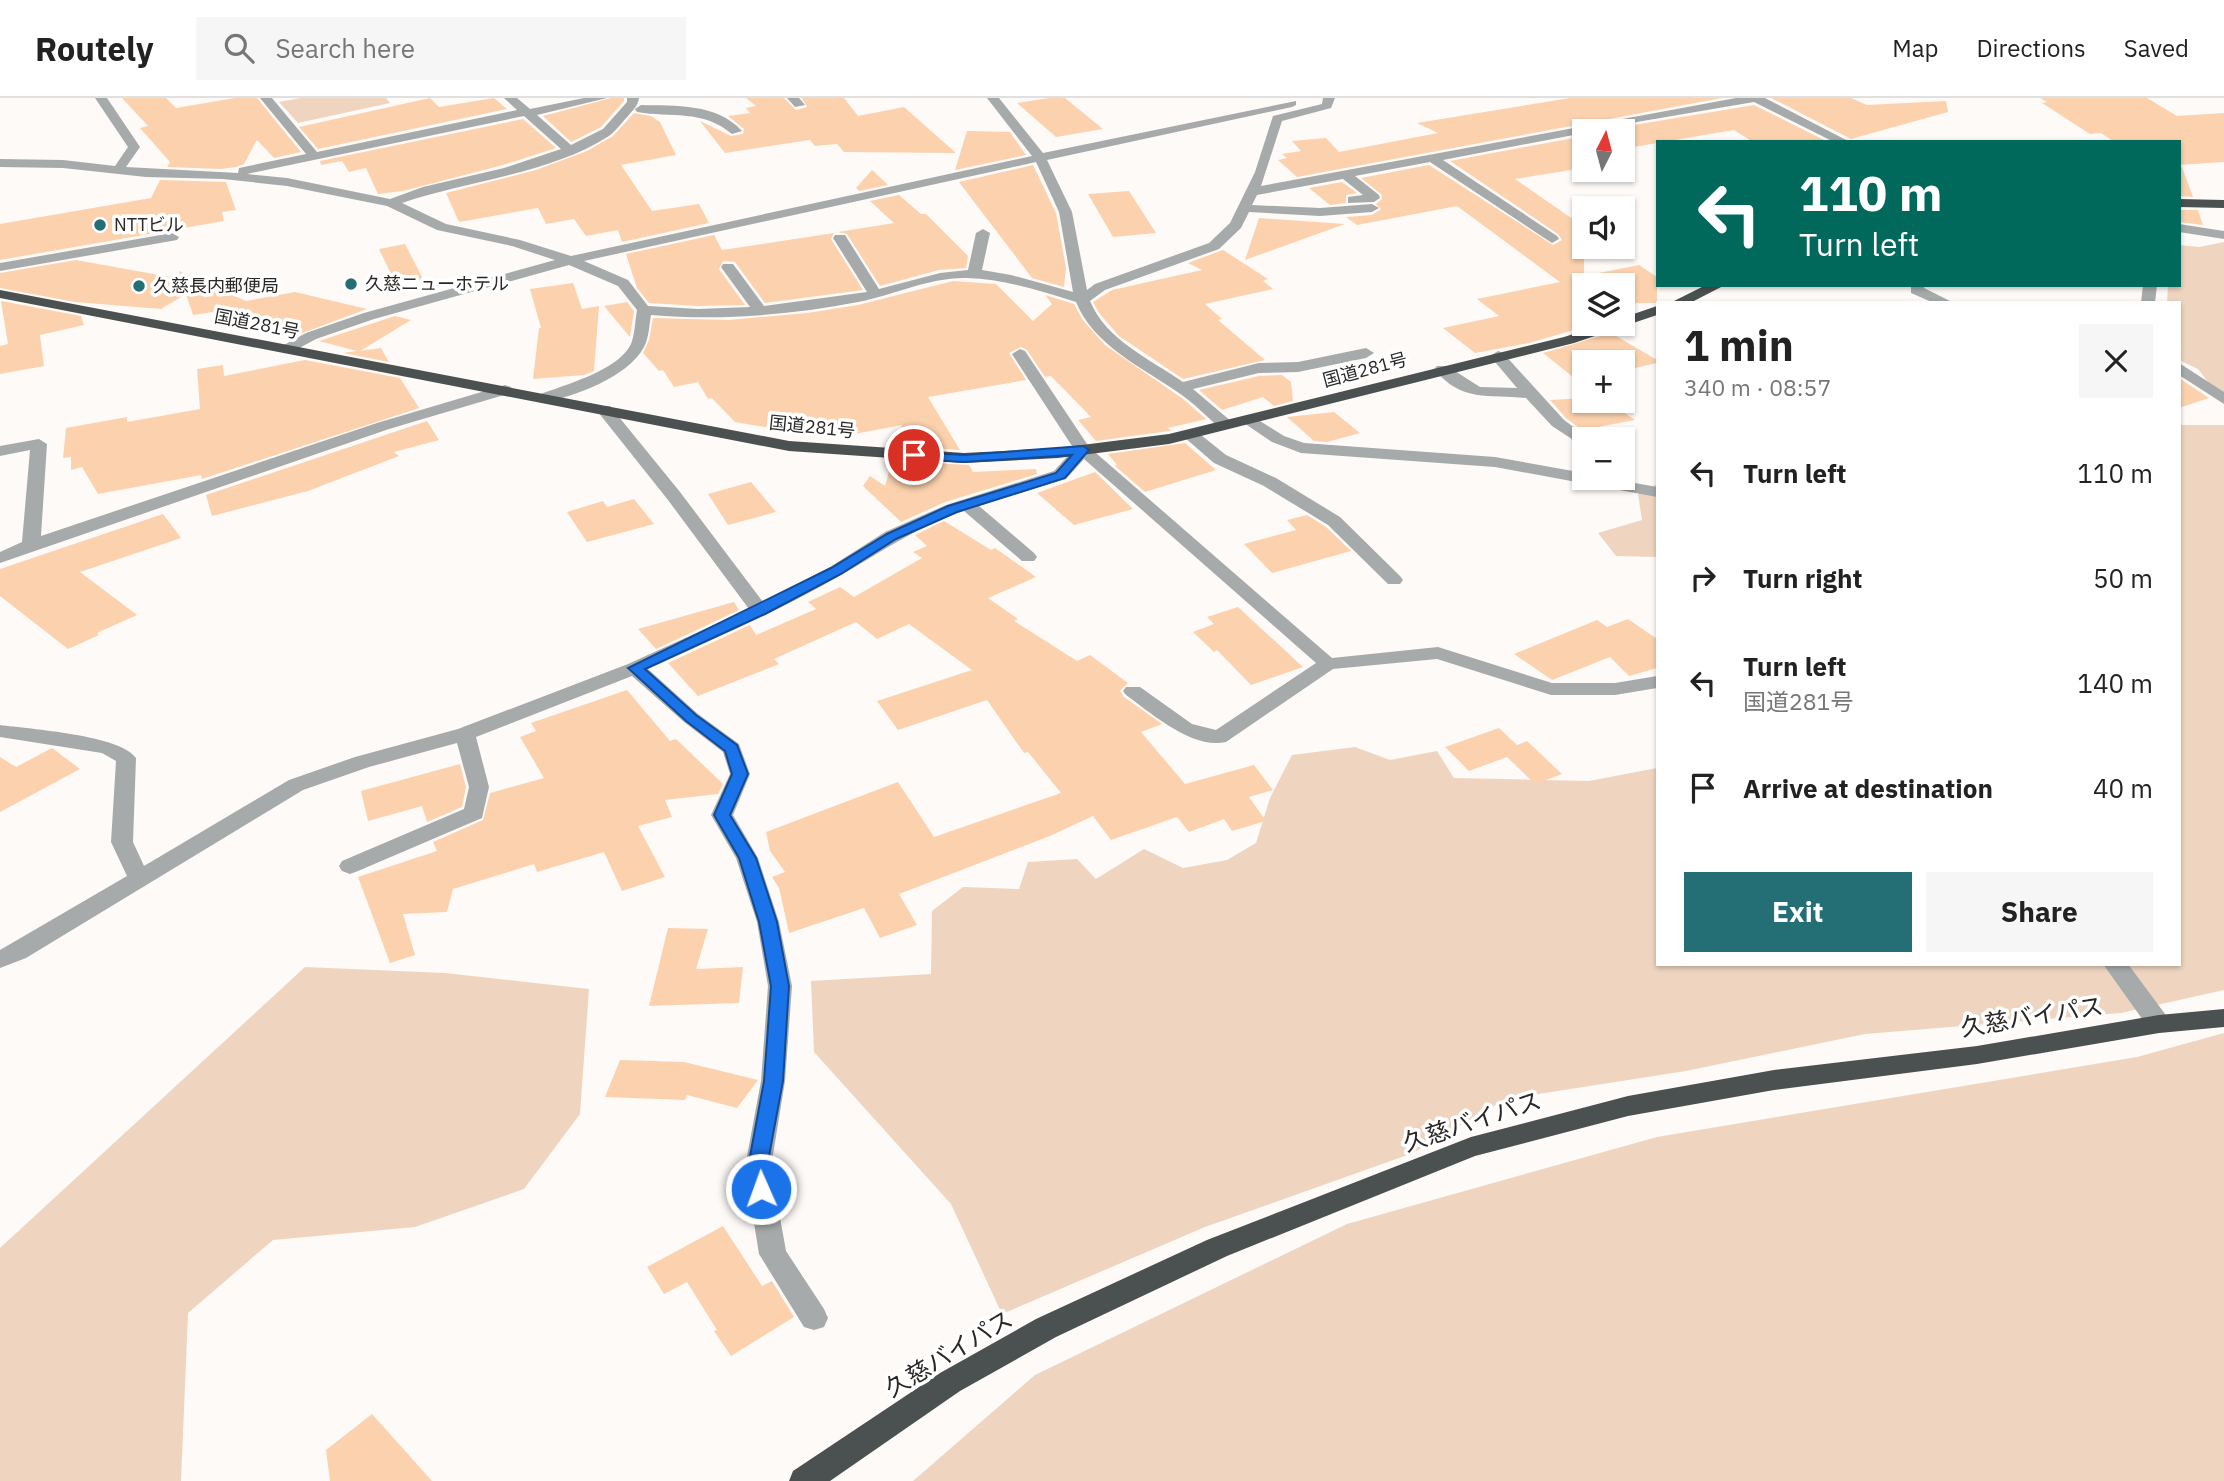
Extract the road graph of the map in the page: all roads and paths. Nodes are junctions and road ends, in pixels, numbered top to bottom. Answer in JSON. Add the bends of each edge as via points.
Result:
{"nodes":[{"id":1,"x":101,"y":98,"type":"edge"},
{"id":2,"x":266,"y":98,"type":"edge"},
{"id":3,"x":510,"y":98,"type":"edge"},
{"id":4,"x":601,"y":98,"type":"edge"},
{"id":5,"x":993,"y":98,"type":"edge"},
{"id":6,"x":1312,"y":98,"type":"edge"},
{"id":7,"x":1329,"y":98,"type":"edge"},
{"id":8,"x":1756,"y":98,"type":"edge"},
{"id":9,"x":639,"y":101,"type":"edge"},
{"id":10,"x":526,"y":113,"type":"junction"},
{"id":11,"x":736,"y":131,"type":"dead end"},
{"id":12,"x":1840,"y":140,"type":"edge"},
{"id":13,"x":570,"y":150,"type":"junction"},
{"id":14,"x":314,"y":156,"type":"junction"},
{"id":15,"x":1432,"y":158,"type":"junction"},
{"id":16,"x":1038,"y":159,"type":"junction"},
{"id":17,"x":0,"y":163,"type":"edge"},
{"id":18,"x":118,"y":170,"type":"junction"},
{"id":19,"x":1345,"y":174,"type":"junction"},
{"id":20,"x":223,"y":175,"type":"junction"},
{"id":21,"x":1250,"y":191,"type":"junction"},
{"id":22,"x":391,"y":203,"type":"junction"},
{"id":23,"x":2181,"y":203,"type":"edge"},
{"id":24,"x":2224,"y":204,"type":"edge"},
{"id":25,"x":1243,"y":208,"type":"junction"},
{"id":26,"x":1372,"y":208,"type":"dead end"},
{"id":27,"x":1352,"y":209,"type":"junction"},
{"id":28,"x":2181,"y":228,"type":"edge"},
{"id":29,"x":982,"y":233,"type":"dead end"},
{"id":30,"x":2224,"y":235,"type":"edge"},
{"id":31,"x":172,"y":237,"type":"dead end"},
{"id":32,"x":840,"y":238,"type":"dead end"},
{"id":33,"x":1552,"y":239,"type":"dead end"},
{"id":34,"x":570,"y":260,"type":"junction"},
{"id":35,"x":0,"y":267,"type":"edge"},
{"id":36,"x":728,"y":267,"type":"dead end"},
{"id":37,"x":974,"y":275,"type":"junction"},
{"id":38,"x":1714,"y":287,"type":"edge"},
{"id":39,"x":1917,"y":287,"type":"edge"},
{"id":40,"x":875,"y":293,"type":"junction"},
{"id":41,"x":0,"y":294,"type":"edge"},
{"id":42,"x":1083,"y":299,"type":"junction"},
{"id":43,"x":1684,"y":301,"type":"edge"},
{"id":44,"x":1942,"y":301,"type":"edge"},
{"id":45,"x":644,"y":310,"type":"junction"},
{"id":46,"x":759,"y":310,"type":"junction"},
{"id":47,"x":1656,"y":310,"type":"edge"},
{"id":48,"x":1635,"y":318,"type":"edge"},
{"id":49,"x":1581,"y":336,"type":"edge"},
{"id":50,"x":286,"y":349,"type":"junction"},
{"id":51,"x":1366,"y":353,"type":"dead end"},
{"id":52,"x":1020,"y":354,"type":"dead end"},
{"id":53,"x":1498,"y":356,"type":"junction"},
{"id":54,"x":1443,"y":369,"type":"junction"},
{"id":55,"x":2181,"y":369,"type":"edge"},
{"id":56,"x":1180,"y":387,"type":"junction"},
{"id":57,"x":505,"y":390,"type":"junction"},
{"id":58,"x":1531,"y":394,"type":"junction"},
{"id":59,"x":544,"y":398,"type":"junction"},
{"id":60,"x":2224,"y":399,"type":"edge"},
{"id":61,"x":604,"y":409,"type":"junction"},
{"id":62,"x":1250,"y":420,"type":"junction"},
{"id":63,"x":1226,"y":425,"type":"junction"},
{"id":64,"x":1572,"y":433,"type":"edge"},
{"id":65,"x":1190,"y":434,"type":"junction"},
{"id":66,"x":0,"y":450,"type":"edge"},
{"id":67,"x":1083,"y":450,"type":"junction"},
{"id":68,"x":1656,"y":492,"type":"edge"},
{"id":69,"x":968,"y":505,"type":"junction"},
{"id":70,"x":31,"y":545,"type":"junction"},
{"id":71,"x":1028,"y":557,"type":"dead end"},
{"id":72,"x":0,"y":558,"type":"edge"},
{"id":73,"x":1394,"y":580,"type":"dead end"},
{"id":74,"x":760,"y":611,"type":"junction"},
{"id":75,"x":1328,"y":664,"type":"junction"},
{"id":76,"x":635,"y":668,"type":"junction"},
{"id":77,"x":1656,"y":682,"type":"edge"},
{"id":78,"x":1133,"y":691,"type":"dead end"},
{"id":79,"x":0,"y":731,"type":"edge"},
{"id":80,"x":465,"y":734,"type":"junction"},
{"id":81,"x":350,"y":866,"type":"dead end"},
{"id":82,"x":139,"y":879,"type":"junction"},
{"id":83,"x":0,"y":960,"type":"edge"},
{"id":84,"x":2116,"y":966,"type":"edge"},
{"id":85,"x":2224,"y":1018,"type":"edge"},
{"id":86,"x":2159,"y":1024,"type":"junction"},
{"id":87,"x":814,"y":1318,"type":"dead end"},
{"id":88,"x":804,"y":1481,"type":"edge"}],
"edges":[{"from":1,"to":18,"type":"street","via":[[134,147]]},
{"from":2,"to":14,"type":"street"},
{"from":3,"to":10,"type":"street"},
{"from":4,"to":10,"type":"street"},
{"from":5,"to":16,"type":"street"},
{"from":6,"to":16,"type":"street"},
{"from":7,"to":21,"type":"street","via":[[1327,106],[1277,119],[1271,145]]},
{"from":8,"to":12,"type":"street"},
{"from":8,"to":15,"type":"street"},
{"from":9,"to":11,"type":"street","via":[[713,116]]},
{"from":9,"to":13,"type":"street","via":[[607,132]]},
{"from":10,"to":13,"type":"street"},
{"from":10,"to":14,"type":"street"},
{"from":13,"to":22,"type":"street"},
{"from":14,"to":20,"type":"street"},
{"from":15,"to":19,"type":"street"},
{"from":15,"to":33,"type":"street"},
{"from":16,"to":34,"type":"street"},
{"from":16,"to":42,"type":"street","via":[[1053,181],[1070,230],[1073,266]]},
{"from":17,"to":18,"type":"street"},
{"from":18,"to":20,"type":"street"},
{"from":19,"to":21,"type":"street"},
{"from":19,"to":27,"type":"street","via":[[1374,198],[1345,201]]},
{"from":20,"to":22,"type":"street","via":[[287,182]]},
{"from":21,"to":25,"type":"street"},
{"from":22,"to":34,"type":"street","via":[[442,227]]},
{"from":23,"to":24,"type":"highway"},
{"from":25,"to":27,"type":"street"},
{"from":25,"to":42,"type":"street","via":[[1236,225],[1214,246],[1100,287]]},
{"from":26,"to":27,"type":"street"},
{"from":28,"to":30,"type":"street"},
{"from":29,"to":37,"type":"street"},
{"from":31,"to":35,"type":"street"},
{"from":32,"to":40,"type":"street"},
{"from":34,"to":45,"type":"street","via":[[623,284]]},
{"from":34,"to":50,"type":"street","via":[[369,316]]},
{"from":36,"to":46,"type":"street"},
{"from":37,"to":40,"type":"street","via":[[932,277]]},
{"from":37,"to":42,"type":"street"},
{"from":38,"to":43,"type":"highway"},
{"from":39,"to":44,"type":"street"},
{"from":40,"to":46,"type":"street"},
{"from":41,"to":50,"type":"highway","name":"国道281号"},
{"from":42,"to":56,"type":"street","via":[[1089,315],[1109,335]]},
{"from":45,"to":46,"type":"street","via":[[685,314]]},
{"from":45,"to":59,"type":"street","via":[[637,346],[625,359],[600,376]]},
{"from":47,"to":48,"type":"highway","name":"国道281号"},
{"from":49,"to":53,"type":"highway","name":"国道281号"},
{"from":50,"to":57,"type":"highway","name":"国道281号"},
{"from":51,"to":56,"type":"street","via":[[1298,367],[1259,368]]},
{"from":52,"to":67,"type":"street"},
{"from":53,"to":54,"type":"highway","name":"国道281号"},
{"from":53,"to":58,"type":"street"},
{"from":54,"to":58,"type":"street","via":[[1467,389],[1483,394]]},
{"from":54,"to":62,"type":"highway","name":"国道281号"},
{"from":55,"to":60,"type":"street"},
{"from":56,"to":63,"type":"street"},
{"from":57,"to":59,"type":"highway","name":"国道281号"},
{"from":57,"to":70,"type":"street","via":[[383,426]]},
{"from":58,"to":64,"type":"street"},
{"from":59,"to":61,"type":"highway","name":"国道281号"},
{"from":61,"to":67,"type":"highway","name":"国道281号","via":[[789,446],[964,458]]},
{"from":61,"to":74,"type":"street"},
{"from":62,"to":63,"type":"highway","name":"国道281号"},
{"from":62,"to":68,"type":"street","via":[[1301,448],[1495,463]]},
{"from":63,"to":65,"type":"highway","name":"国道281号"},
{"from":65,"to":67,"type":"highway","name":"国道281号"},
{"from":65,"to":73,"type":"street","via":[[1220,459],[1270,482],[1334,521]]},
{"from":66,"to":70,"type":"street","via":[[38,444]]},
{"from":67,"to":69,"type":"street","via":[[1060,475]]},
{"from":67,"to":75,"type":"street"},
{"from":69,"to":71,"type":"street"},
{"from":69,"to":74,"type":"street","via":[[891,536]]},
{"from":70,"to":72,"type":"street"},
{"from":74,"to":76,"type":"street"},
{"from":75,"to":77,"type":"street","via":[[1438,653],[1551,689],[1615,689]]},
{"from":75,"to":78,"type":"street","via":[[1219,737],[1185,728]]},
{"from":76,"to":80,"type":"street"},
{"from":76,"to":87,"type":"street","via":[[732,749],[740,774],[722,815],[747,858],[768,922],[780,986],[773,1081],[758,1167],[773,1254]]},
{"from":79,"to":82,"type":"street","via":[[107,747],[126,758],[122,842]]},
{"from":80,"to":81,"type":"street","via":[[479,787],[474,813]]},
{"from":80,"to":82,"type":"street","via":[[296,785]]},
{"from":82,"to":83,"type":"street"},
{"from":84,"to":86,"type":"street"},
{"from":85,"to":86,"type":"highway","name":"久慈バイパス"},
{"from":86,"to":88,"type":"highway","name":"久慈バイパス","via":[[1655,1101],[1471,1147],[1217,1248],[1046,1328],[950,1382]]}]}
